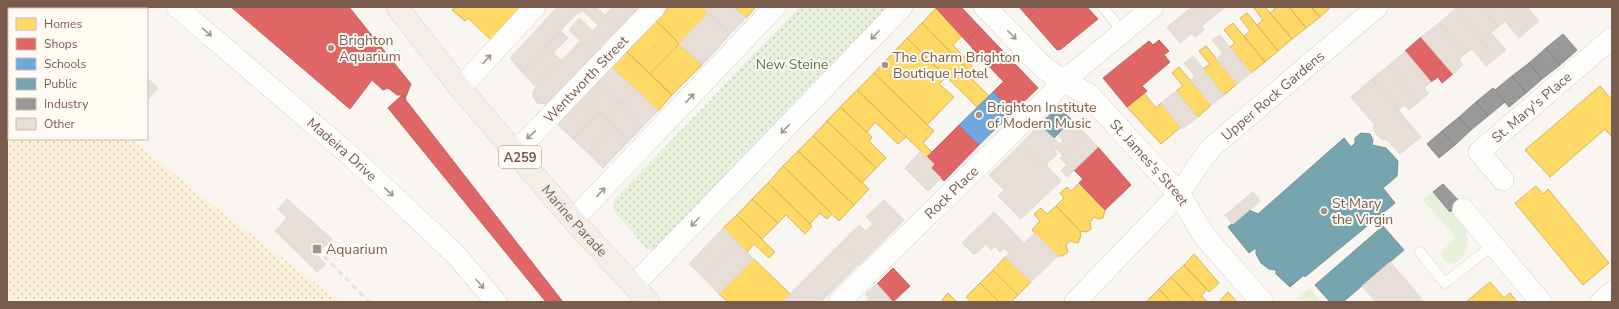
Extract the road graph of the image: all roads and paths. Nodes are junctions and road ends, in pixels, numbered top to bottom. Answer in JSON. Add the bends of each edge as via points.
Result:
{"nodes":[{"id":1,"x":177,"y":7,"type":"edge"},
{"id":2,"x":536,"y":7,"type":"edge"},
{"id":3,"x":656,"y":7,"type":"edge"},
{"id":4,"x":775,"y":7,"type":"edge"},
{"id":5,"x":902,"y":7,"type":"edge"},
{"id":6,"x":1103,"y":7,"type":"edge"},
{"id":7,"x":1153,"y":7,"type":"edge"},
{"id":8,"x":1377,"y":7,"type":"edge"},
{"id":9,"x":401,"y":8,"type":"edge"},
{"id":10,"x":988,"y":8,"type":"edge"},
{"id":11,"x":1123,"y":32,"type":"junction"},
{"id":12,"x":1612,"y":38,"type":"edge"},
{"id":13,"x":1062,"y":80,"type":"junction"},
{"id":14,"x":460,"y":88,"type":"junction"},
{"id":15,"x":514,"y":150,"type":"junction"},
{"id":16,"x":1503,"y":180,"type":"dead end"},
{"id":17,"x":1180,"y":194,"type":"junction"},
{"id":18,"x":1463,"y":209,"type":"dead end"},
{"id":19,"x":573,"y":220,"type":"junction"},
{"id":20,"x":1493,"y":245,"type":"junction"},
{"id":21,"x":1420,"y":252,"type":"dead end"},
{"id":22,"x":634,"y":285,"type":"junction"},
{"id":23,"x":1612,"y":292,"type":"edge"},
{"id":24,"x":496,"y":302,"type":"edge"},
{"id":25,"x":649,"y":302,"type":"edge"},
{"id":26,"x":839,"y":302,"type":"edge"},
{"id":27,"x":1075,"y":302,"type":"edge"},
{"id":28,"x":1262,"y":302,"type":"edge"},
{"id":29,"x":1541,"y":302,"type":"edge"},
{"id":30,"x":1601,"y":302,"type":"edge"}],
"edges":[{"from":1,"to":24,"type":"street","name":"Madeira Drive","one_way":true,"via":[[352,157],[455,254]]},
{"from":14,"to":2,"type":"street","one_way":true},
{"from":3,"to":15,"type":"street","name":"Wentworth Street","one_way":true,"via":[[532,135]]},
{"from":19,"to":4,"type":"street","one_way":true},
{"from":5,"to":22,"type":"street","one_way":true},
{"from":6,"to":11,"type":"lane"},
{"from":7,"to":11,"type":"street","name":"Rock Place"},
{"from":8,"to":17,"type":"street","name":"Upper Rock Gardens","via":[[1212,147]]},
{"from":9,"to":14,"type":"main road","name":"Marine Parade","number":"A259"},
{"from":10,"to":13,"type":"main road","name":"St. James's Street","one_way":true,"via":[[1045,69]]},
{"from":11,"to":13,"type":"street","name":"Rock Place"},
{"from":12,"to":16,"type":"street","name":"St. Mary's Place","via":[[1479,152]]},
{"from":13,"to":17,"type":"main road","name":"St. James's Street","via":[[1088,94]]},
{"from":13,"to":26,"type":"street","name":"Rock Place","via":[[1051,95]]},
{"from":14,"to":15,"type":"main road","name":"Marine Parade","number":"A259"},
{"from":15,"to":19,"type":"main road","name":"Marine Parade","number":"A259"},
{"from":17,"to":27,"type":"street","name":"Upper Rock Gardens"},
{"from":17,"to":28,"type":"main road","name":"St. James's Street","via":[[1206,237]]},
{"from":18,"to":20,"type":"street"},
{"from":19,"to":22,"type":"main road","name":"Marine Parade","number":"A259"},
{"from":20,"to":21,"type":"lane","via":[[1445,283]]},
{"from":20,"to":29,"type":"street"},
{"from":22,"to":25,"type":"main road","name":"Marine Parade","number":"A259"},
{"from":23,"to":30,"type":"street"}]}
